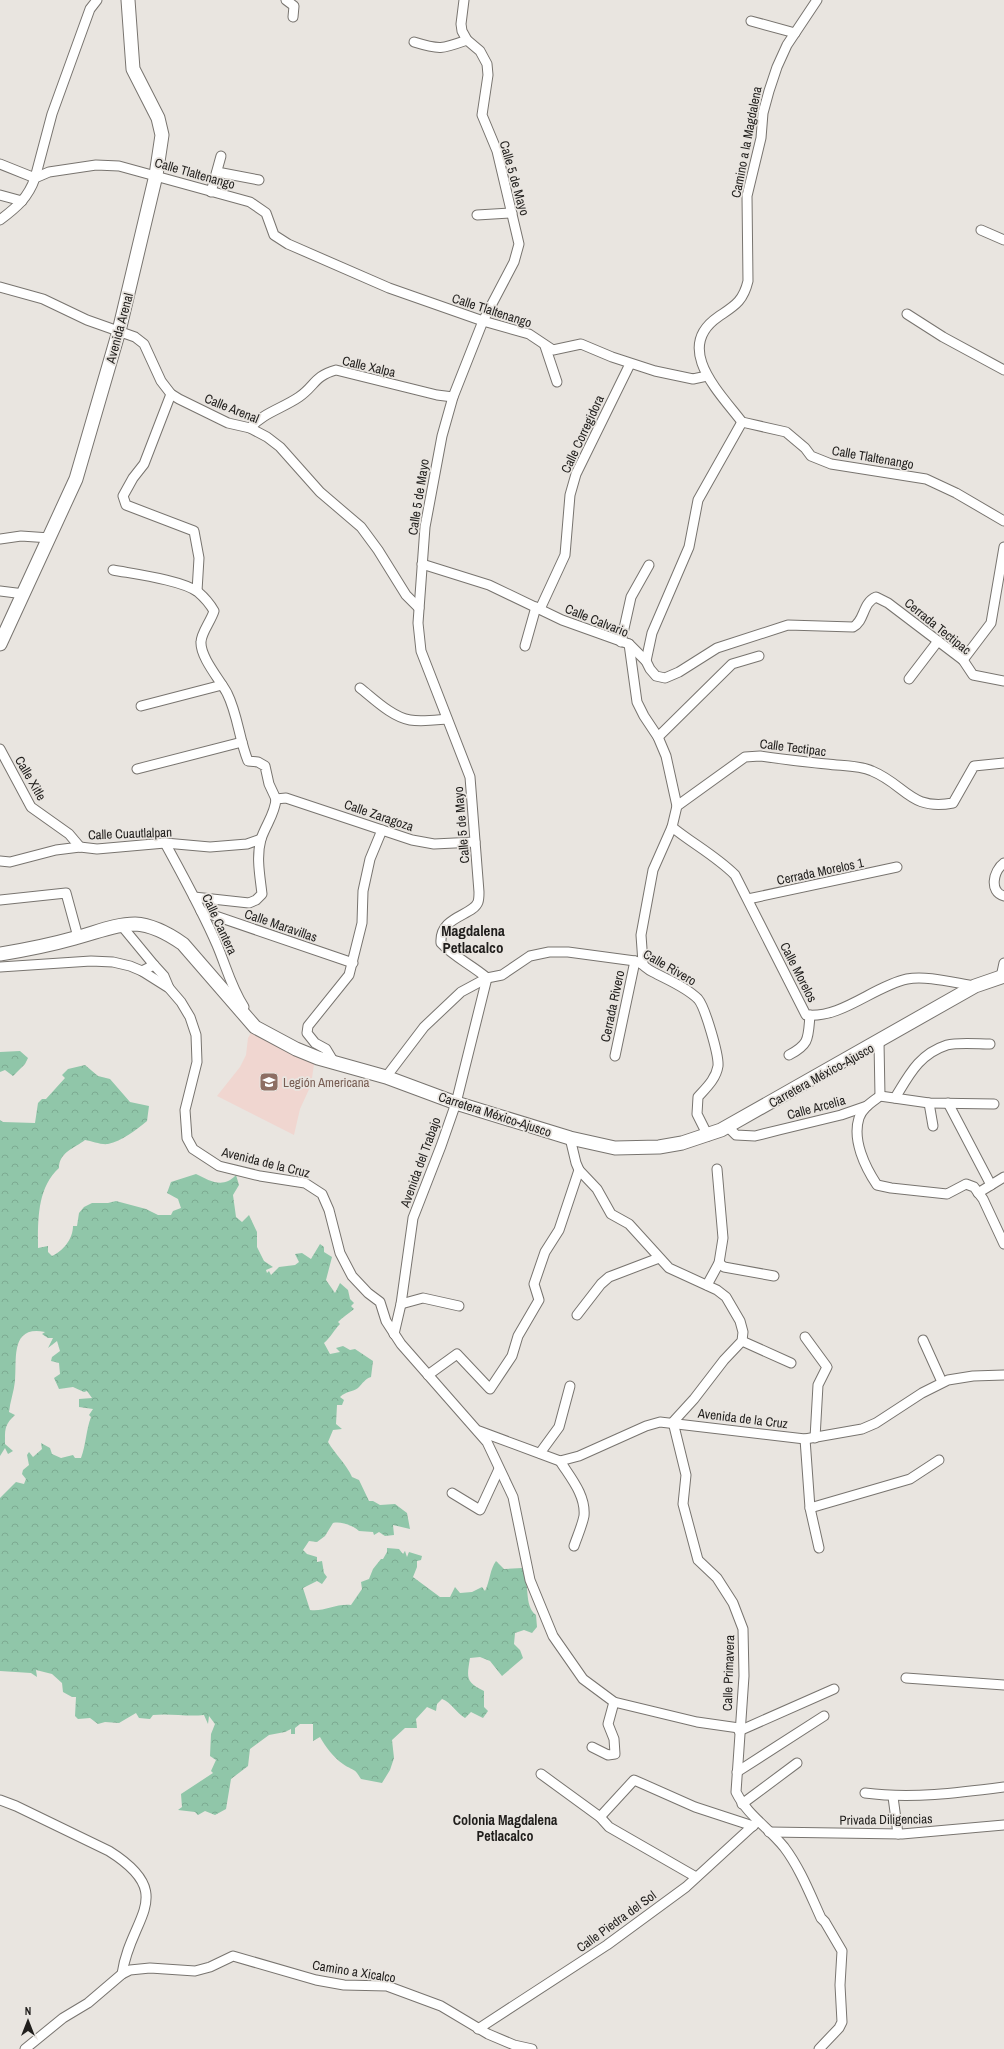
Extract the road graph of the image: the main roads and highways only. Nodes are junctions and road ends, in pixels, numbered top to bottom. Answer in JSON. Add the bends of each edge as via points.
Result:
{"nodes":[{"id":1,"x":128,"y":0,"type":"edge"},
{"id":2,"x":0,"y":644,"type":"edge"},
{"id":3,"x":0,"y":954,"type":"edge"},
{"id":4,"x":1002,"y":977,"type":"edge"}],
"edges":[{"from":1,"to":2,"type":"main road","name":"Avenida Arenal","via":[[133,69],[158,118],[162,135],[156,175],[119,331],[76,480]]},
{"from":3,"to":4,"type":"main road","name":"Carretera México-Ajusco","via":[[42,947],[121,925],[136,924],[150,927],[183,944],[255,1027],[296,1049],[335,1064],[386,1077],[456,1103],[570,1138],[615,1148],[635,1149],[682,1143],[728,1127],[975,986]]}]}
